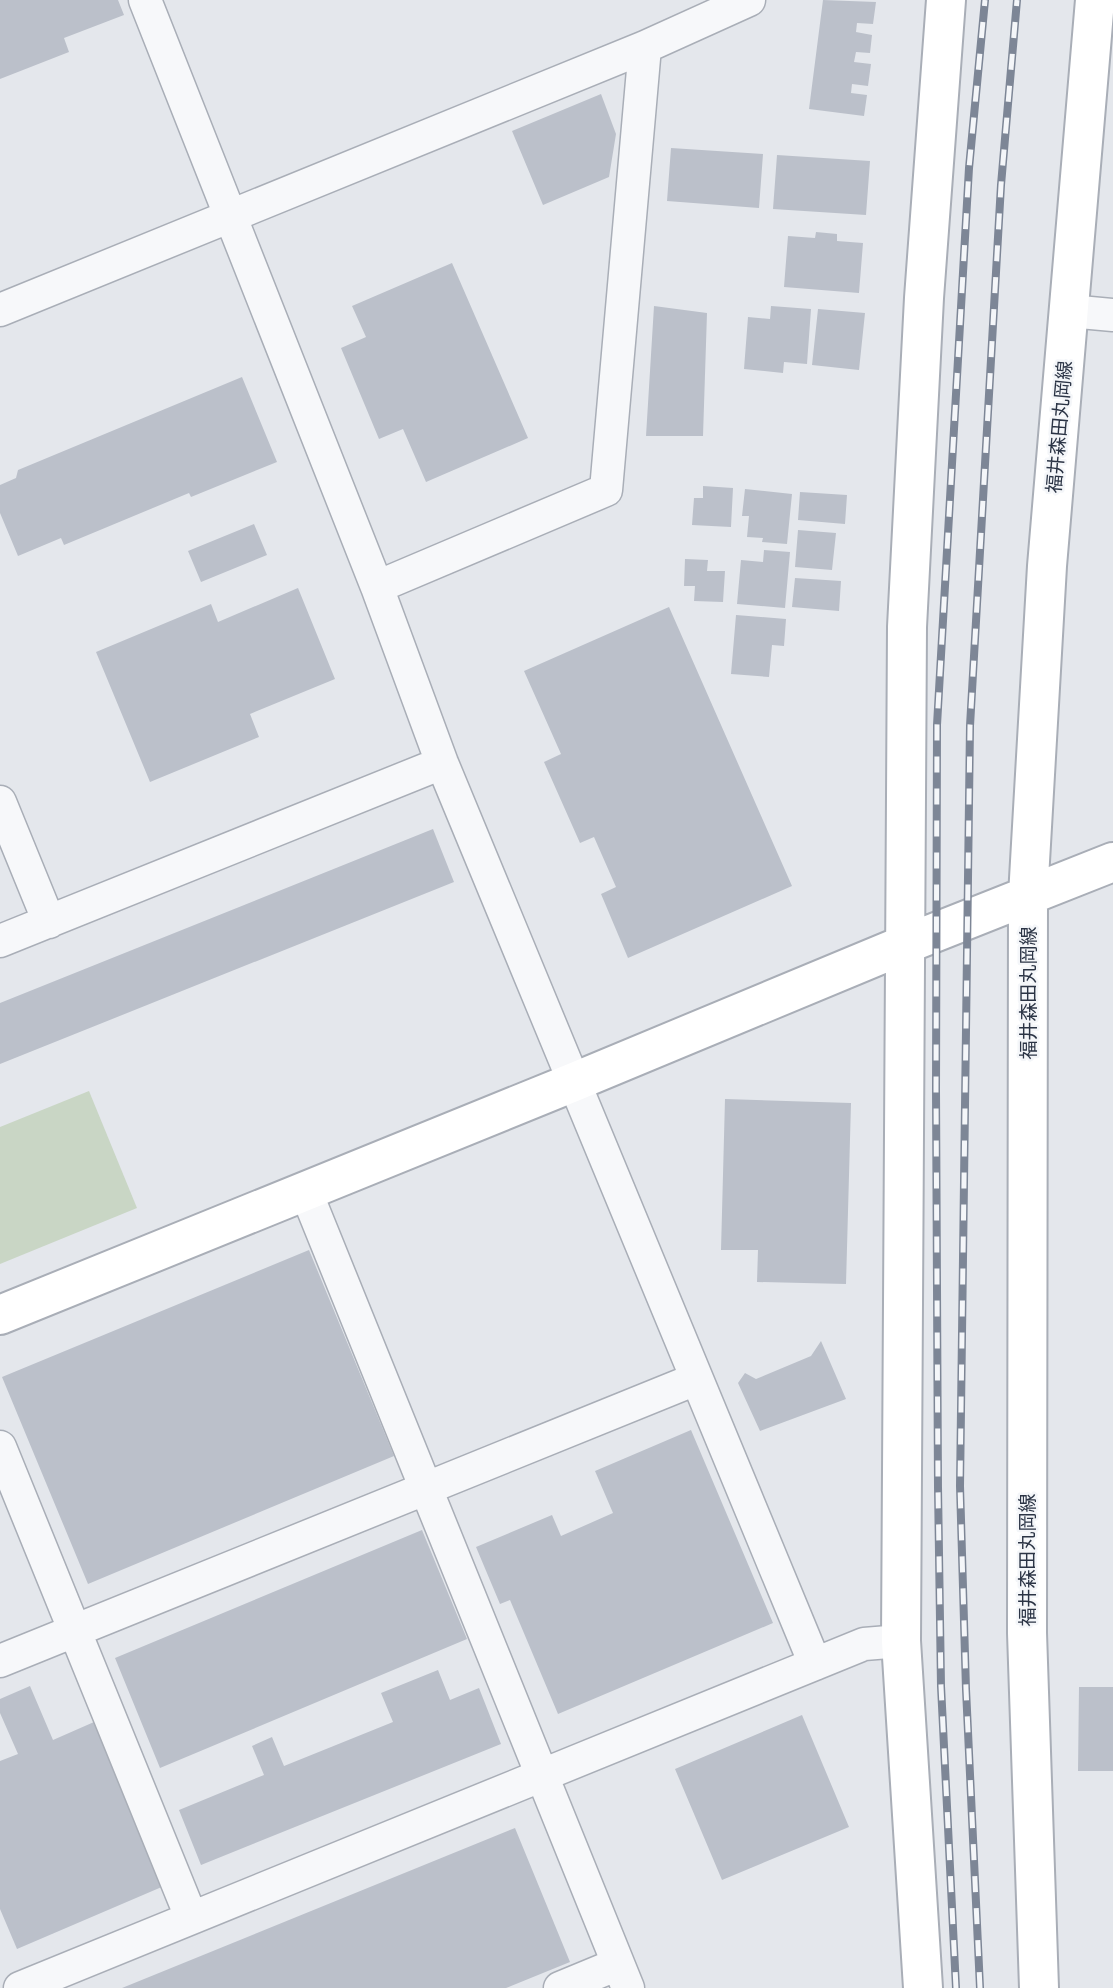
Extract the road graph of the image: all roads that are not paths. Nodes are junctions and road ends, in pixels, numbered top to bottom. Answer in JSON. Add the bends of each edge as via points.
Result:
{"nodes":[{"id":1,"x":145,"y":0,"type":"edge"},
{"id":2,"x":749,"y":0,"type":"edge"},
{"id":3,"x":946,"y":0,"type":"edge"},
{"id":4,"x":1095,"y":0,"type":"edge"},
{"id":5,"x":645,"y":47,"type":"junction"},
{"id":6,"x":231,"y":216,"type":"junction"},
{"id":7,"x":0,"y":310,"type":"edge"},
{"id":8,"x":1069,"y":312,"type":"junction"},
{"id":9,"x":1113,"y":315,"type":"edge"},
{"id":10,"x":377,"y":587,"type":"junction"},
{"id":11,"x":443,"y":763,"type":"junction"},
{"id":12,"x":0,"y":802,"type":"edge"},
{"id":13,"x":1113,"y":862,"type":"edge"},
{"id":14,"x":1028,"y":896,"type":"junction"},
{"id":15,"x":49,"y":922,"type":"junction"},
{"id":16,"x":0,"y":942,"type":"edge"},
{"id":17,"x":906,"y":944,"type":"junction"},
{"id":18,"x":574,"y":1082,"type":"junction"},
{"id":19,"x":306,"y":1192,"type":"junction"},
{"id":20,"x":0,"y":1315,"type":"edge"},
{"id":21,"x":696,"y":1380,"type":"junction"},
{"id":22,"x":0,"y":1447,"type":"edge"},
{"id":23,"x":426,"y":1489,"type":"junction"},
{"id":24,"x":75,"y":1630,"type":"junction"},
{"id":25,"x":901,"y":1641,"type":"junction"},
{"id":26,"x":0,"y":1661,"type":"edge"},
{"id":27,"x":815,"y":1664,"type":"junction"},
{"id":28,"x":541,"y":1775,"type":"junction"},
{"id":29,"x":191,"y":1917,"type":"junction"},
{"id":30,"x":623,"y":1976,"type":"edge"},
{"id":31,"x":20,"y":1988,"type":"edge"},
{"id":32,"x":560,"y":1988,"type":"edge"},
{"id":33,"x":923,"y":1988,"type":"edge"},
{"id":34,"x":1039,"y":1988,"type":"edge"}],
"edges":[{"from":1,"to":6,"type":"street"},
{"from":2,"to":5,"type":"street"},
{"from":3,"to":17,"type":"main road","via":[[907,627]]},
{"from":4,"to":8,"type":"main road","name":"福井森田丸岡線"},
{"from":5,"to":6,"type":"street"},
{"from":5,"to":10,"type":"street","via":[[606,490]]},
{"from":6,"to":7,"type":"street"},
{"from":6,"to":10,"type":"street"},
{"from":8,"to":9,"type":"street"},
{"from":8,"to":14,"type":"main road","name":"福井森田丸岡線","via":[[1047,566]]},
{"from":10,"to":11,"type":"street"},
{"from":11,"to":15,"type":"street"},
{"from":11,"to":18,"type":"street"},
{"from":12,"to":15,"type":"street"},
{"from":13,"to":14,"type":"main road"},
{"from":14,"to":17,"type":"main road"},
{"from":14,"to":34,"type":"main road","name":"福井森田丸岡線","via":[[1027,1633]]},
{"from":15,"to":16,"type":"street"},
{"from":17,"to":18,"type":"main road"},
{"from":17,"to":25,"type":"main road"},
{"from":18,"to":19,"type":"main road"},
{"from":18,"to":21,"type":"street"},
{"from":19,"to":20,"type":"main road"},
{"from":19,"to":23,"type":"street"},
{"from":21,"to":23,"type":"street"},
{"from":21,"to":27,"type":"street"},
{"from":22,"to":24,"type":"street"},
{"from":23,"to":24,"type":"street"},
{"from":23,"to":28,"type":"street"},
{"from":24,"to":26,"type":"street"},
{"from":24,"to":29,"type":"street"},
{"from":25,"to":27,"type":"street","via":[[864,1644]]},
{"from":25,"to":33,"type":"main road"},
{"from":27,"to":28,"type":"street"},
{"from":28,"to":29,"type":"street"},
{"from":28,"to":30,"type":"street"},
{"from":29,"to":31,"type":"street"},
{"from":30,"to":32,"type":"street"}]}
